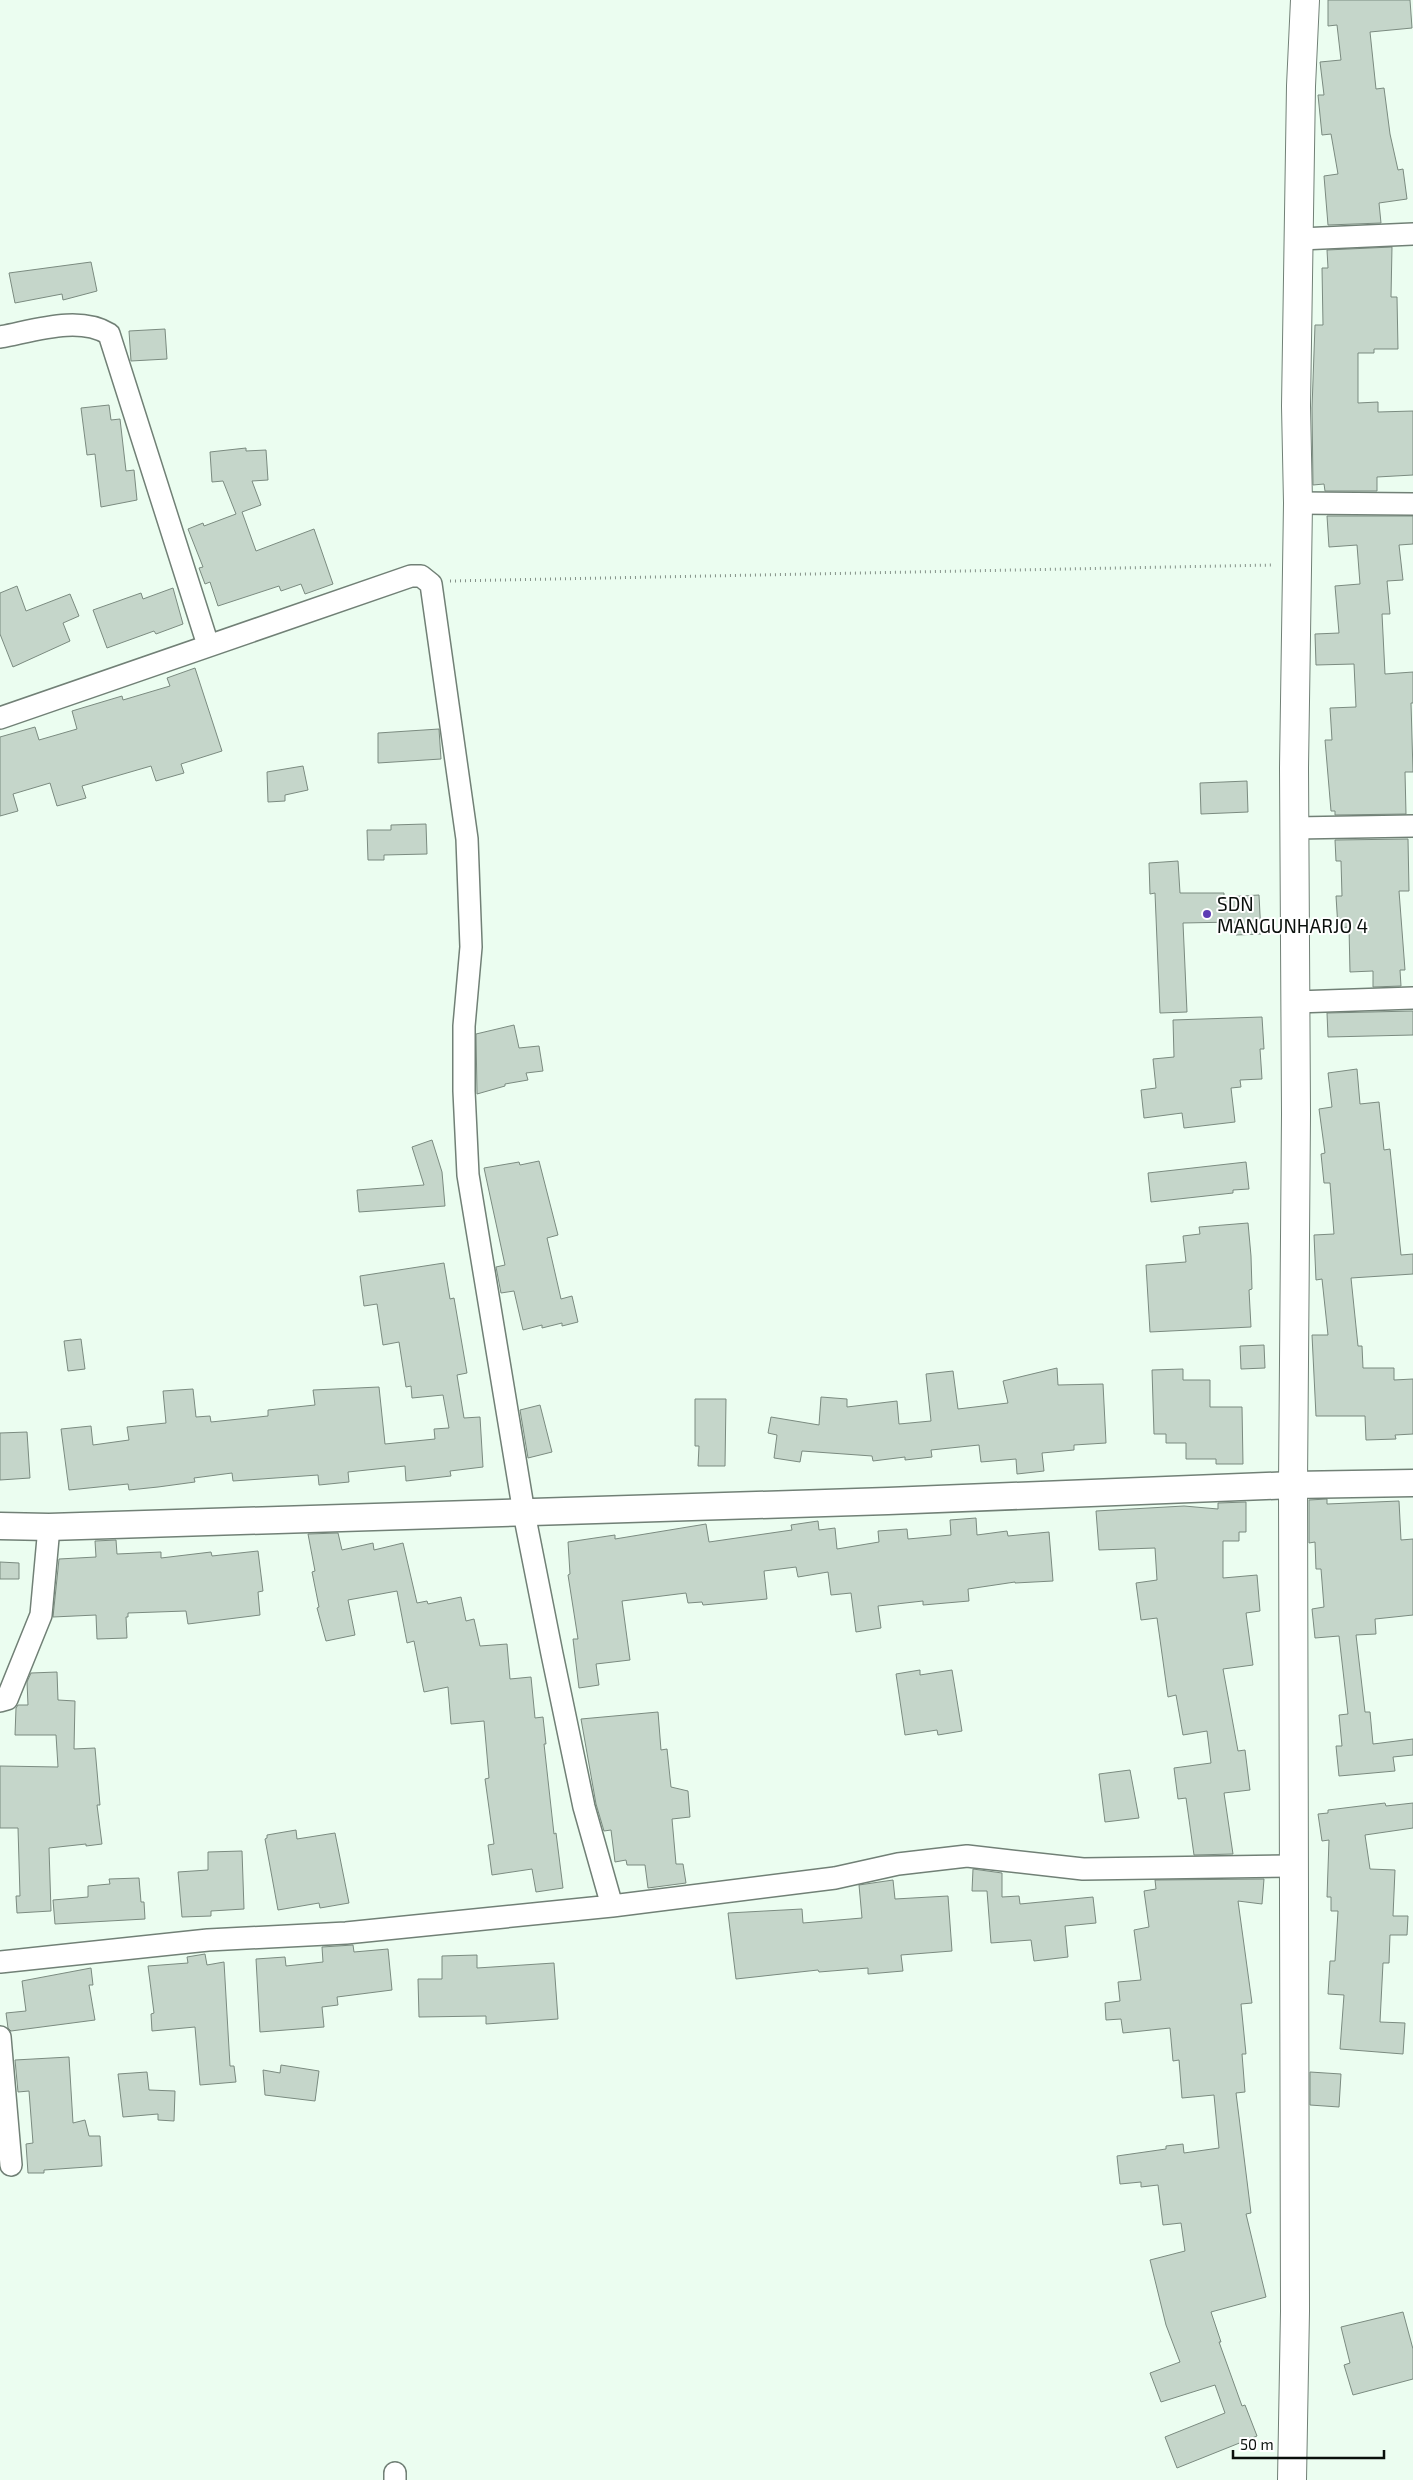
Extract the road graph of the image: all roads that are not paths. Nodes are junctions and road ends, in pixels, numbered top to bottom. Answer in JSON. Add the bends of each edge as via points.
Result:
{"nodes":[{"id":1,"x":1305,"y":0,"type":"edge"},
{"id":2,"x":1413,"y":234,"type":"edge"},
{"id":3,"x":1300,"y":239,"type":"junction"},
{"id":4,"x":0,"y":337,"type":"edge"},
{"id":5,"x":1298,"y":503,"type":"junction"},
{"id":6,"x":1413,"y":504,"type":"edge"},
{"id":7,"x":208,"y":645,"type":"junction"},
{"id":8,"x":0,"y":718,"type":"edge"},
{"id":9,"x":1413,"y":826,"type":"edge"},
{"id":10,"x":1295,"y":828,"type":"junction"},
{"id":11,"x":1413,"y":998,"type":"edge"},
{"id":12,"x":1296,"y":1002,"type":"junction"},
{"id":13,"x":1413,"y":1483,"type":"edge"},
{"id":14,"x":1293,"y":1485,"type":"junction"},
{"id":15,"x":524,"y":1513,"type":"junction"},
{"id":16,"x":0,"y":1526,"type":"edge"},
{"id":17,"x":49,"y":1527,"type":"junction"},
{"id":18,"x":0,"y":1701,"type":"edge"},
{"id":19,"x":1293,"y":1866,"type":"junction"},
{"id":20,"x":612,"y":1906,"type":"junction"},
{"id":21,"x":0,"y":1962,"type":"edge"},
{"id":22,"x":0,"y":2037,"type":"edge"},
{"id":23,"x":11,"y":2165,"type":"dead end"},
{"id":24,"x":1292,"y":2480,"type":"edge"}],
"edges":[{"from":1,"to":3,"type":"main road"},
{"from":2,"to":3,"type":"street"},
{"from":3,"to":5,"type":"main road","via":[[1296,406]]},
{"from":4,"to":7,"type":"street","via":[[70,325],[98,327],[108,334]]},
{"from":5,"to":6,"type":"street"},
{"from":5,"to":10,"type":"main road"},
{"from":7,"to":8,"type":"street"},
{"from":7,"to":15,"type":"street","via":[[411,576],[422,576],[431,584],[467,839],[471,947],[464,1026],[464,1091],[468,1176]]},
{"from":9,"to":10,"type":"street"},
{"from":10,"to":12,"type":"main road"},
{"from":11,"to":12,"type":"street"},
{"from":12,"to":14,"type":"main road"},
{"from":13,"to":14,"type":"street"},
{"from":14,"to":15,"type":"street"},
{"from":14,"to":19,"type":"main road"},
{"from":15,"to":17,"type":"street"},
{"from":15,"to":20,"type":"street","via":[[584,1807]]},
{"from":16,"to":17,"type":"street"},
{"from":17,"to":18,"type":"street","via":[[41,1615],[8,1699]]},
{"from":19,"to":20,"type":"street","via":[[1083,1869],[967,1856],[898,1864],[835,1878]]},
{"from":19,"to":24,"type":"main road","via":[[1295,2311]]},
{"from":20,"to":21,"type":"street","via":[[346,1933],[208,1940]]},
{"from":22,"to":23,"type":"street"}]}
